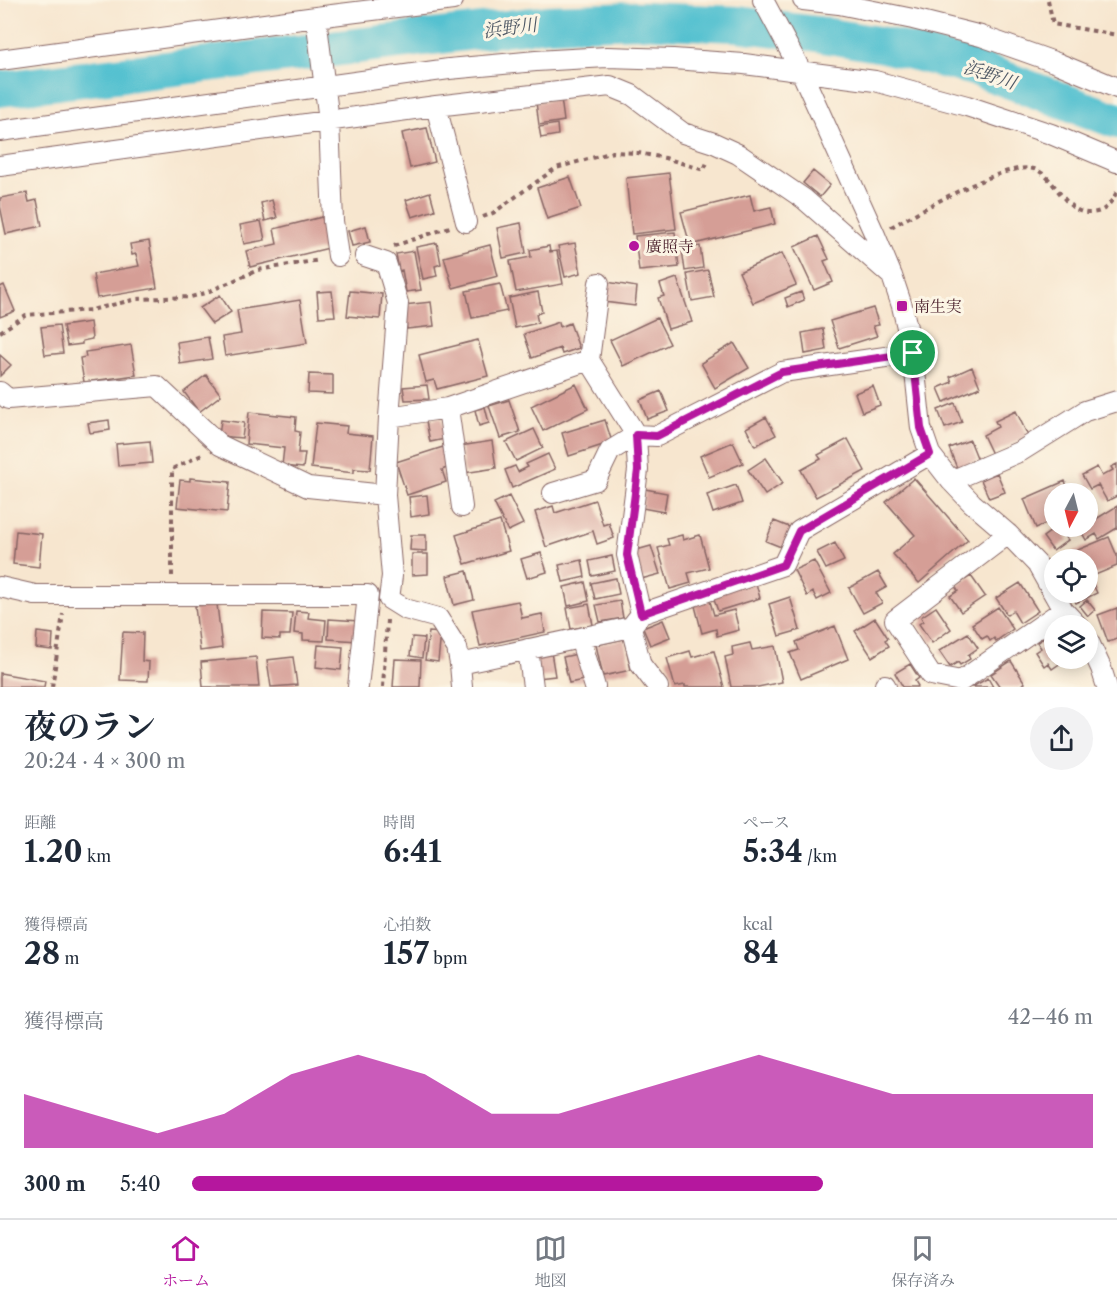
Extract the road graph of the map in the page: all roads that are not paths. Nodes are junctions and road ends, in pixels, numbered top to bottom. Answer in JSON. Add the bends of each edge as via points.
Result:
{"nodes":[{"id":1,"x":453,"y":0,"type":"edge"},
{"id":2,"x":763,"y":0,"type":"edge"},
{"id":3,"x":803,"y":0,"type":"edge"},
{"id":4,"x":316,"y":17,"type":"junction"},
{"id":5,"x":608,"y":57,"type":"junction"},
{"id":6,"x":0,"y":60,"type":"edge"},
{"id":7,"x":801,"y":71,"type":"junction"},
{"id":8,"x":610,"y":86,"type":"junction"},
{"id":9,"x":326,"y":87,"type":"junction"},
{"id":10,"x":1117,"y":88,"type":"edge"},
{"id":11,"x":436,"y":106,"type":"junction"},
{"id":12,"x":329,"y":121,"type":"junction"},
{"id":13,"x":0,"y":131,"type":"edge"},
{"id":14,"x":1117,"y":162,"type":"edge"},
{"id":15,"x":0,"y":166,"type":"edge"},
{"id":16,"x":466,"y":222,"type":"dead end"},
{"id":17,"x":338,"y":256,"type":"dead end"},
{"id":18,"x":365,"y":256,"type":"dead end"},
{"id":19,"x":892,"y":276,"type":"junction"},
{"id":20,"x":599,"y":283,"type":"dead end"},
{"id":21,"x":913,"y":353,"type":"junction"},
{"id":22,"x":589,"y":360,"type":"junction"},
{"id":23,"x":0,"y":392,"type":"edge"},
{"id":24,"x":1117,"y":401,"type":"edge"},
{"id":25,"x":448,"y":408,"type":"junction"},
{"id":26,"x":389,"y":417,"type":"junction"},
{"id":27,"x":636,"y":435,"type":"junction"},
{"id":28,"x":930,"y":454,"type":"junction"},
{"id":29,"x":951,"y":481,"type":"junction"},
{"id":30,"x":553,"y":493,"type":"dead end"},
{"id":31,"x":385,"y":495,"type":"junction"},
{"id":32,"x":462,"y":507,"type":"dead end"},
{"id":33,"x":1008,"y":534,"type":"junction"},
{"id":34,"x":0,"y":587,"type":"edge"},
{"id":35,"x":368,"y":595,"type":"junction"},
{"id":36,"x":389,"y":599,"type":"junction"},
{"id":37,"x":1063,"y":610,"type":"junction"},
{"id":38,"x":1068,"y":615,"type":"edge"},
{"id":39,"x":636,"y":620,"type":"junction"},
{"id":40,"x":580,"y":638,"type":"junction"},
{"id":41,"x":528,"y":650,"type":"junction"},
{"id":42,"x":1098,"y":662,"type":"edge"},
{"id":43,"x":460,"y":664,"type":"junction"},
{"id":44,"x":358,"y":687,"type":"edge"},
{"id":45,"x":462,"y":687,"type":"edge"},
{"id":46,"x":533,"y":687,"type":"edge"},
{"id":47,"x":595,"y":687,"type":"edge"},
{"id":48,"x":658,"y":687,"type":"edge"},
{"id":49,"x":1107,"y":687,"type":"edge"}],
"edges":[{"from":1,"to":4,"type":"street"},
{"from":2,"to":7,"type":"street"},
{"from":3,"to":10,"type":"street","via":[[839,4],[981,36]]},
{"from":4,"to":6,"type":"street"},
{"from":4,"to":9,"type":"street"},
{"from":5,"to":7,"type":"street"},
{"from":5,"to":8,"type":"street"},
{"from":5,"to":9,"type":"street","via":[[448,69]]},
{"from":7,"to":14,"type":"street","via":[[875,81],[968,106]]},
{"from":7,"to":19,"type":"street"},
{"from":8,"to":11,"type":"street"},
{"from":8,"to":19,"type":"street","via":[[632,95],[683,133],[738,154],[804,199]]},
{"from":9,"to":12,"type":"street"},
{"from":9,"to":13,"type":"street"},
{"from":11,"to":12,"type":"street"},
{"from":11,"to":16,"type":"street"},
{"from":12,"to":15,"type":"street"},
{"from":12,"to":17,"type":"street"},
{"from":18,"to":26,"type":"street","via":[[386,263],[398,303]]},
{"from":19,"to":21,"type":"street"},
{"from":20,"to":22,"type":"street"},
{"from":21,"to":27,"type":"street","via":[[782,372],[657,436]]},
{"from":21,"to":28,"type":"street","via":[[921,428]]},
{"from":22,"to":25,"type":"street"},
{"from":22,"to":27,"type":"street"},
{"from":23,"to":31,"type":"street","via":[[8,399],[157,386],[230,450],[308,487]]},
{"from":24,"to":29,"type":"street","via":[[1085,411],[1021,451]]},
{"from":25,"to":26,"type":"street"},
{"from":25,"to":32,"type":"street"},
{"from":26,"to":31,"type":"street"},
{"from":27,"to":30,"type":"street","via":[[610,451],[596,480]]},
{"from":27,"to":39,"type":"street","via":[[638,470],[627,555]]},
{"from":28,"to":29,"type":"street"},
{"from":28,"to":39,"type":"street","via":[[799,531],[783,565]]},
{"from":29,"to":33,"type":"street"},
{"from":31,"to":36,"type":"street","via":[[392,576]]},
{"from":33,"to":37,"type":"street","via":[[1037,564]]},
{"from":33,"to":37,"type":"street","via":[[895,620],[931,675],[961,681]]},
{"from":34,"to":35,"type":"street","via":[[35,596]]},
{"from":35,"to":36,"type":"street"},
{"from":35,"to":44,"type":"street"},
{"from":36,"to":43,"type":"street","via":[[405,609],[438,618],[457,648]]},
{"from":37,"to":38,"type":"street"},
{"from":39,"to":40,"type":"street"},
{"from":39,"to":48,"type":"street","via":[[641,665]]},
{"from":40,"to":41,"type":"street"},
{"from":40,"to":47,"type":"street"},
{"from":41,"to":43,"type":"street"},
{"from":41,"to":46,"type":"street"},
{"from":42,"to":49,"type":"street"},
{"from":43,"to":45,"type":"street"}]}
